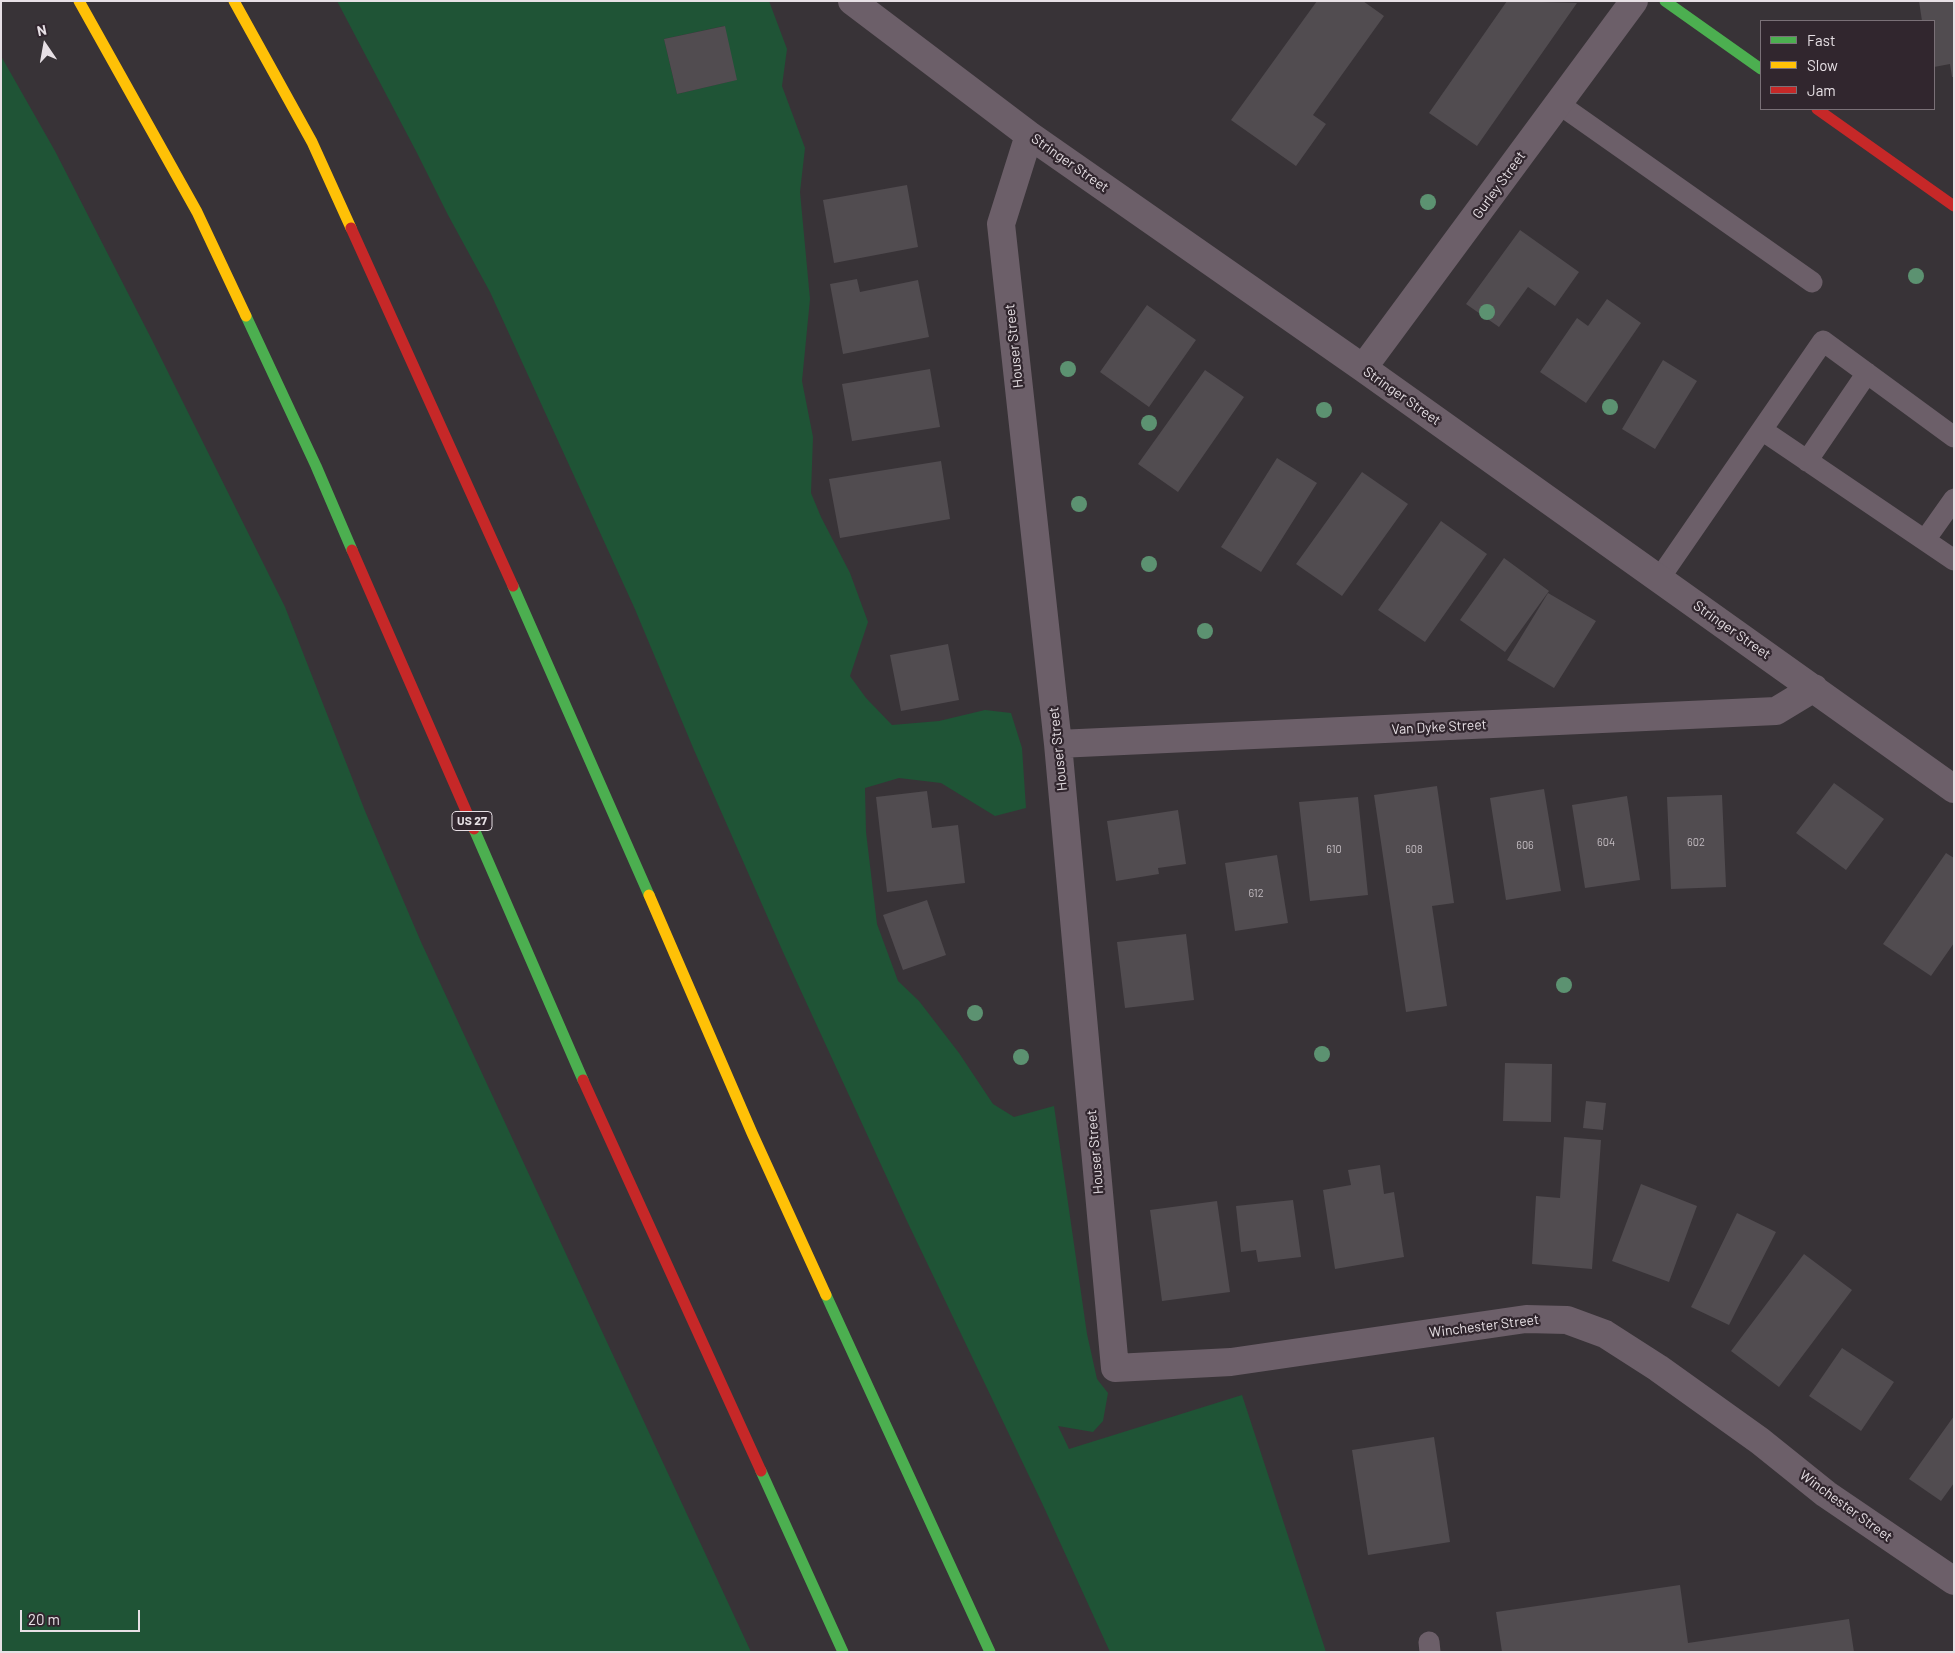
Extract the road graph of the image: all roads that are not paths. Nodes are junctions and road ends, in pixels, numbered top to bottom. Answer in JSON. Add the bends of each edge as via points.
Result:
{"nodes":[{"id":1,"x":79,"y":1,"type":"edge"},
{"id":2,"x":234,"y":1,"type":"edge"},
{"id":3,"x":852,"y":1,"type":"edge"},
{"id":4,"x":1634,"y":1,"type":"edge"},
{"id":5,"x":1665,"y":1,"type":"edge"},
{"id":6,"x":1760,"y":69,"type":"edge"},
{"id":7,"x":1559,"y":104,"type":"junction"},
{"id":8,"x":1818,"y":110,"type":"edge"},
{"id":9,"x":1029,"y":135,"type":"junction"},
{"id":10,"x":1954,"y":206,"type":"edge"},
{"id":11,"x":1812,"y":282,"type":"dead end"},
{"id":12,"x":1363,"y":368,"type":"junction"},
{"id":13,"x":1867,"y":373,"type":"junction"},
{"id":14,"x":1762,"y":430,"type":"junction"},
{"id":15,"x":1954,"y":437,"type":"edge"},
{"id":16,"x":1807,"y":460,"type":"junction"},
{"id":17,"x":1954,"y":499,"type":"edge"},
{"id":18,"x":1925,"y":540,"type":"junction"},
{"id":19,"x":1954,"y":560,"type":"edge"},
{"id":20,"x":1659,"y":579,"type":"junction"},
{"id":21,"x":1814,"y":688,"type":"junction"},
{"id":22,"x":1058,"y":744,"type":"junction"},
{"id":23,"x":1954,"y":788,"type":"edge"},
{"id":24,"x":1115,"y":1368,"type":"joint"},
{"id":25,"x":1954,"y":1581,"type":"edge"},
{"id":26,"x":843,"y":1652,"type":"edge"},
{"id":27,"x":990,"y":1652,"type":"edge"}],
"edges":[{"from":1,"to":26,"type":"main road","number":"US 27","via":[[197,212],[316,466],[614,1150]]},
{"from":2,"to":27,"type":"main road","via":[[312,142],[539,644],[756,1142]]},
{"from":3,"to":9,"type":"street","name":"Stringer Street"},
{"from":4,"to":7,"type":"street","name":"Gurley Street"},
{"from":5,"to":6,"type":"main road"},
{"from":7,"to":11,"type":"lane"},
{"from":7,"to":12,"type":"street","name":"Gurley Street"},
{"from":8,"to":10,"type":"main road"},
{"from":9,"to":12,"type":"street","name":"Stringer Street"},
{"from":9,"to":22,"type":"street","name":"Houser Street","via":[[1001,224]]},
{"from":12,"to":20,"type":"street","name":"Stringer Street"},
{"from":13,"to":14,"type":"lane","via":[[1823,341]]},
{"from":13,"to":15,"type":"lane"},
{"from":13,"to":16,"type":"lane"},
{"from":14,"to":16,"type":"lane"},
{"from":14,"to":20,"type":"lane"},
{"from":16,"to":18,"type":"lane"},
{"from":17,"to":18,"type":"lane"},
{"from":18,"to":19,"type":"lane"},
{"from":20,"to":21,"type":"street","name":"Stringer Street"},
{"from":21,"to":22,"type":"street","name":"Van Dyke Street","via":[[1776,711]]},
{"from":21,"to":23,"type":"street","name":"Stringer Street"},
{"from":22,"to":24,"type":"street","name":"Houser Street"},
{"from":24,"to":25,"type":"street","name":"Winchester Street","via":[[1231,1362],[1526,1319],[1567,1320],[1606,1334],[1658,1368],[1760,1441],[1826,1494]]}]}
